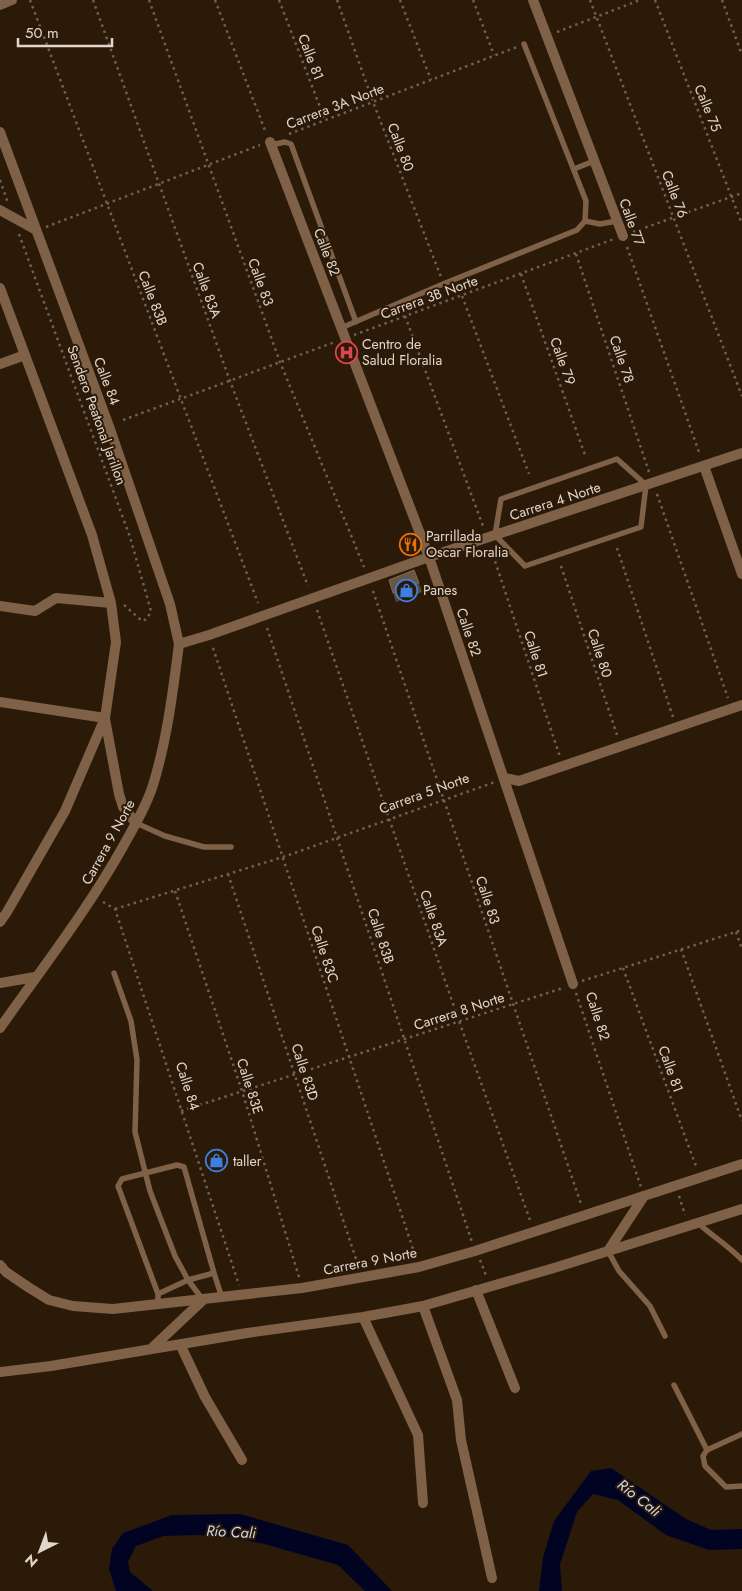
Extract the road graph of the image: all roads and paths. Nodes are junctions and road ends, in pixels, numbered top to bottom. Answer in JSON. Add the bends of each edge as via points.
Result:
{"nodes":[{"id":1,"x":12,"y":0,"type":"edge"},
{"id":2,"x":30,"y":0,"type":"edge"},
{"id":3,"x":93,"y":0,"type":"edge"},
{"id":4,"x":149,"y":0,"type":"edge"},
{"id":5,"x":215,"y":0,"type":"edge"},
{"id":6,"x":279,"y":0,"type":"edge"},
{"id":7,"x":337,"y":0,"type":"edge"},
{"id":8,"x":400,"y":0,"type":"edge"},
{"id":9,"x":473,"y":0,"type":"edge"},
{"id":10,"x":533,"y":0,"type":"edge"},
{"id":11,"x":590,"y":0,"type":"edge"},
{"id":12,"x":640,"y":0,"type":"edge"},
{"id":13,"x":655,"y":0,"type":"edge"},
{"id":14,"x":722,"y":0,"type":"edge"},
{"id":15,"x":0,"y":5,"type":"edge"},
{"id":16,"x":596,"y":17,"type":"junction"},
{"id":17,"x":546,"y":36,"type":"junction"},
{"id":18,"x":524,"y":44,"type":"joint"},
{"id":19,"x":742,"y":55,"type":"edge"},
{"id":20,"x":494,"y":56,"type":"junction"},
{"id":21,"x":431,"y":80,"type":"junction"},
{"id":22,"x":373,"y":102,"type":"junction"},
{"id":23,"x":325,"y":120,"type":"junction"},
{"id":24,"x":0,"y":132,"type":"edge"},
{"id":25,"x":270,"y":143,"type":"junction"},
{"id":26,"x":594,"y":161,"type":"junction"},
{"id":27,"x":208,"y":165,"type":"junction"},
{"id":28,"x":574,"y":170,"type":"junction"},
{"id":29,"x":0,"y":180,"type":"edge"},
{"id":30,"x":158,"y":184,"type":"junction"},
{"id":31,"x":742,"y":193,"type":"edge"},
{"id":32,"x":732,"y":196,"type":"junction"},
{"id":33,"x":106,"y":204,"type":"junction"},
{"id":34,"x":0,"y":210,"type":"edge"},
{"id":35,"x":13,"y":216,"type":"junction"},
{"id":36,"x":674,"y":218,"type":"junction"},
{"id":37,"x":585,"y":221,"type":"junction"},
{"id":38,"x":617,"y":221,"type":"junction"},
{"id":39,"x":742,"y":224,"type":"edge"},
{"id":40,"x":36,"y":230,"type":"junction"},
{"id":41,"x":623,"y":236,"type":"junction"},
{"id":42,"x":576,"y":254,"type":"junction"},
{"id":43,"x":521,"y":274,"type":"junction"},
{"id":44,"x":444,"y":284,"type":"junction"},
{"id":45,"x":0,"y":288,"type":"edge"},
{"id":46,"x":462,"y":296,"type":"junction"},
{"id":47,"x":450,"y":300,"type":"junction"},
{"id":48,"x":406,"y":316,"type":"junction"},
{"id":49,"x":356,"y":322,"type":"junction"},
{"id":50,"x":341,"y":328,"type":"junction"},
{"id":51,"x":346,"y":338,"type":"junction"},
{"id":52,"x":25,"y":355,"type":"junction"},
{"id":53,"x":280,"y":362,"type":"junction"},
{"id":54,"x":0,"y":364,"type":"edge"},
{"id":55,"x":230,"y":381,"type":"junction"},
{"id":56,"x":742,"y":396,"type":"edge"},
{"id":57,"x":181,"y":399,"type":"junction"},
{"id":58,"x":123,"y":420,"type":"dead end"},
{"id":59,"x":742,"y":453,"type":"edge"},
{"id":60,"x":585,"y":455,"type":"dead end"},
{"id":61,"x":700,"y":455,"type":"dead end"},
{"id":62,"x":704,"y":466,"type":"junction"},
{"id":63,"x":649,"y":472,"type":"dead end"},
{"id":64,"x":529,"y":474,"type":"dead end"},
{"id":65,"x":646,"y":485,"type":"junction"},
{"id":66,"x":657,"y":494,"type":"dead end"},
{"id":67,"x":483,"y":526,"type":"dead end"},
{"id":68,"x":495,"y":535,"type":"junction"},
{"id":69,"x":617,"y":548,"type":"dead end"},
{"id":70,"x":491,"y":549,"type":"dead end"},
{"id":71,"x":429,"y":557,"type":"junction"},
{"id":72,"x":561,"y":566,"type":"dead end"},
{"id":73,"x":364,"y":567,"type":"dead end"},
{"id":74,"x":742,"y":574,"type":"edge"},
{"id":75,"x":308,"y":586,"type":"dead end"},
{"id":76,"x":373,"y":591,"type":"dead end"},
{"id":77,"x":112,"y":603,"type":"junction"},
{"id":78,"x":258,"y":603,"type":"dead end"},
{"id":79,"x":0,"y":606,"type":"edge"},
{"id":80,"x":317,"y":610,"type":"dead end"},
{"id":81,"x":267,"y":628,"type":"dead end"},
{"id":82,"x":178,"y":644,"type":"junction"},
{"id":83,"x":213,"y":648,"type":"dead end"},
{"id":84,"x":0,"y":702,"type":"edge"},
{"id":85,"x":742,"y":706,"type":"edge"},
{"id":86,"x":732,"y":709,"type":"junction"},
{"id":87,"x":105,"y":718,"type":"junction"},
{"id":88,"x":677,"y":728,"type":"junction"},
{"id":89,"x":620,"y":746,"type":"junction"},
{"id":90,"x":563,"y":765,"type":"junction"},
{"id":91,"x":505,"y":778,"type":"junction"},
{"id":92,"x":444,"y":800,"type":"junction"},
{"id":93,"x":390,"y":820,"type":"junction"},
{"id":94,"x":136,"y":823,"type":"junction"},
{"id":95,"x":337,"y":837,"type":"junction"},
{"id":96,"x":231,"y":847,"type":"dead end"},
{"id":97,"x":283,"y":857,"type":"junction"},
{"id":98,"x":228,"y":874,"type":"junction"},
{"id":99,"x":175,"y":890,"type":"junction"},
{"id":100,"x":93,"y":896,"type":"junction"},
{"id":101,"x":114,"y":909,"type":"junction"},
{"id":102,"x":0,"y":922,"type":"edge"},
{"id":103,"x":742,"y":930,"type":"edge"},
{"id":104,"x":736,"y":932,"type":"junction"},
{"id":105,"x":742,"y":949,"type":"edge"},
{"id":106,"x":681,"y":950,"type":"junction"},
{"id":107,"x":623,"y":968,"type":"junction"},
{"id":108,"x":114,"y":973,"type":"dead end"},
{"id":109,"x":35,"y":978,"type":"junction"},
{"id":110,"x":0,"y":983,"type":"edge"},
{"id":111,"x":574,"y":984,"type":"junction"},
{"id":112,"x":513,"y":1004,"type":"junction"},
{"id":113,"x":459,"y":1021,"type":"junction"},
{"id":114,"x":0,"y":1028,"type":"edge"},
{"id":115,"x":404,"y":1039,"type":"junction"},
{"id":116,"x":349,"y":1056,"type":"junction"},
{"id":117,"x":296,"y":1074,"type":"junction"},
{"id":118,"x":242,"y":1091,"type":"junction"},
{"id":119,"x":181,"y":1111,"type":"junction"},
{"id":120,"x":742,"y":1121,"type":"edge"},
{"id":121,"x":742,"y":1164,"type":"edge"},
{"id":122,"x":146,"y":1172,"type":"junction"},
{"id":123,"x":700,"y":1178,"type":"junction"},
{"id":124,"x":675,"y":1186,"type":"junction"},
{"id":125,"x":644,"y":1196,"type":"junction"},
{"id":126,"x":742,"y":1209,"type":"edge"},
{"id":127,"x":585,"y":1215,"type":"junction"},
{"id":128,"x":693,"y":1225,"type":"junction"},
{"id":129,"x":534,"y":1231,"type":"junction"},
{"id":130,"x":476,"y":1250,"type":"junction"},
{"id":131,"x":608,"y":1251,"type":"junction"},
{"id":132,"x":742,"y":1260,"type":"edge"},
{"id":133,"x":0,"y":1266,"type":"edge"},
{"id":134,"x":419,"y":1267,"type":"junction"},
{"id":135,"x":214,"y":1273,"type":"junction"},
{"id":136,"x":362,"y":1277,"type":"junction"},
{"id":137,"x":188,"y":1280,"type":"junction"},
{"id":138,"x":489,"y":1286,"type":"junction"},
{"id":139,"x":302,"y":1288,"type":"junction"},
{"id":140,"x":476,"y":1290,"type":"junction"},
{"id":141,"x":242,"y":1296,"type":"junction"},
{"id":142,"x":222,"y":1298,"type":"junction"},
{"id":143,"x":158,"y":1299,"type":"junction"},
{"id":144,"x":203,"y":1300,"type":"junction"},
{"id":145,"x":423,"y":1306,"type":"junction"},
{"id":146,"x":363,"y":1317,"type":"junction"},
{"id":147,"x":665,"y":1336,"type":"dead end"},
{"id":148,"x":180,"y":1344,"type":"junction"},
{"id":149,"x":151,"y":1349,"type":"junction"},
{"id":150,"x":0,"y":1372,"type":"edge"},
{"id":151,"x":674,"y":1385,"type":"dead end"},
{"id":152,"x":515,"y":1388,"type":"dead end"},
{"id":153,"x":742,"y":1434,"type":"edge"},
{"id":154,"x":707,"y":1450,"type":"junction"},
{"id":155,"x":242,"y":1460,"type":"dead end"},
{"id":156,"x":742,"y":1486,"type":"edge"},
{"id":157,"x":423,"y":1503,"type":"dead end"},
{"id":158,"x":492,"y":1578,"type":"dead end"}],
"edges":[{"from":1,"to":15,"type":"street"},
{"from":2,"to":33,"type":"path","name":"Calle 83B"},
{"from":3,"to":30,"type":"path","name":"Calle 83A"},
{"from":4,"to":27,"type":"path","name":"Calle 83"},
{"from":5,"to":25,"type":"path"},
{"from":6,"to":23,"type":"path","name":"Calle 81"},
{"from":7,"to":22,"type":"path","name":"Calle 80"},
{"from":8,"to":21,"type":"path"},
{"from":9,"to":20,"type":"path"},
{"from":10,"to":17,"type":"street","name":"Calle 77"},
{"from":11,"to":16,"type":"path","name":"Calle 76"},
{"from":12,"to":16,"type":"path"},
{"from":13,"to":32,"type":"path","name":"Calle 75"},
{"from":14,"to":19,"type":"path"},
{"from":16,"to":17,"type":"path"},
{"from":16,"to":36,"type":"path","name":"Calle 76"},
{"from":17,"to":26,"type":"street","name":"Calle 77"},
{"from":18,"to":20,"type":"path","name":"Carrera 3A Norte"},
{"from":18,"to":28,"type":"lane"},
{"from":20,"to":21,"type":"path","name":"Carrera 3A Norte"},
{"from":21,"to":22,"type":"path","name":"Carrera 3A Norte"},
{"from":22,"to":23,"type":"path","name":"Carrera 3A Norte"},
{"from":22,"to":44,"type":"path","name":"Calle 80"},
{"from":23,"to":25,"type":"path","name":"Carrera 3A Norte"},
{"from":24,"to":40,"type":"street","name":"Calle 84"},
{"from":25,"to":27,"type":"path","name":"Carrera 3A Norte"},
{"from":25,"to":49,"type":"lane","via":[[291,144]]},
{"from":25,"to":50,"type":"street","name":"Calle 82"},
{"from":26,"to":28,"type":"lane"},
{"from":26,"to":38,"type":"street","name":"Calle 77"},
{"from":27,"to":30,"type":"path","name":"Carrera 3A Norte"},
{"from":27,"to":53,"type":"path","name":"Calle 83"},
{"from":28,"to":37,"type":"lane","via":[[586,201]]},
{"from":29,"to":35,"type":"path","name":"Sendero Peatonal Jarillon"},
{"from":30,"to":33,"type":"path","name":"Carrera 3A Norte"},
{"from":30,"to":55,"type":"path","name":"Calle 83A"},
{"from":31,"to":32,"type":"path","name":"Carrera 3B Norte"},
{"from":32,"to":36,"type":"path","name":"Carrera 3B Norte"},
{"from":32,"to":39,"type":"path","name":"Calle 75"},
{"from":33,"to":40,"type":"path","name":"Carrera 3A Norte"},
{"from":33,"to":57,"type":"path","name":"Calle 83B"},
{"from":34,"to":35,"type":"street"},
{"from":35,"to":40,"type":"street"},
{"from":35,"to":77,"type":"path","name":"Sendero Peatonal Jarillon","via":[[130,537],[151,611],[142,621],[124,604]]},
{"from":36,"to":41,"type":"path","name":"Carrera 3B Norte"},
{"from":36,"to":56,"type":"path","name":"Calle 76"},
{"from":37,"to":38,"type":"lane","via":[[600,224]]},
{"from":37,"to":44,"type":"lane","via":[[577,230]]},
{"from":38,"to":41,"type":"street","name":"Calle 77"},
{"from":40,"to":82,"type":"street","name":"Calle 84","via":[[110,429],[170,604]]},
{"from":41,"to":42,"type":"path","name":"Carrera 3B Norte"},
{"from":41,"to":61,"type":"path","name":"Calle 77"},
{"from":42,"to":43,"type":"path","name":"Carrera 3B Norte"},
{"from":42,"to":63,"type":"path","name":"Calle 78"},
{"from":43,"to":46,"type":"path","name":"Carrera 3B Norte"},
{"from":43,"to":60,"type":"path","name":"Calle 79"},
{"from":44,"to":47,"type":"path","name":"Calle 80"},
{"from":44,"to":49,"type":"lane"},
{"from":45,"to":52,"type":"street"},
{"from":46,"to":47,"type":"path","name":"Carrera 3B Norte"},
{"from":46,"to":64,"type":"path"},
{"from":47,"to":48,"type":"path","name":"Carrera 3B Norte"},
{"from":48,"to":51,"type":"path","name":"Carrera 3B Norte"},
{"from":48,"to":67,"type":"path"},
{"from":49,"to":50,"type":"lane"},
{"from":50,"to":51,"type":"street","name":"Calle 82"},
{"from":51,"to":53,"type":"path","name":"Carrera 3B Norte"},
{"from":51,"to":71,"type":"street","name":"Calle 82"},
{"from":52,"to":54,"type":"street"},
{"from":52,"to":77,"type":"street","via":[[92,535]]},
{"from":53,"to":55,"type":"path","name":"Carrera 3B Norte"},
{"from":53,"to":73,"type":"path","name":"Calle 83"},
{"from":55,"to":57,"type":"path","name":"Carrera 3B Norte"},
{"from":55,"to":75,"type":"path","name":"Calle 83A"},
{"from":57,"to":58,"type":"path","name":"Carrera 3B Norte"},
{"from":57,"to":78,"type":"path","name":"Calle 83B"},
{"from":59,"to":62,"type":"street","name":"Carrera 4 Norte"},
{"from":62,"to":65,"type":"street","name":"Carrera 4 Norte"},
{"from":62,"to":74,"type":"street"},
{"from":65,"to":68,"type":"street","name":"Carrera 4 Norte"},
{"from":65,"to":68,"type":"lane","via":[[617,459],[501,499]]},
{"from":65,"to":68,"type":"lane","via":[[641,527],[525,566]]},
{"from":66,"to":86,"type":"path"},
{"from":68,"to":71,"type":"street","name":"Carrera 4 Norte"},
{"from":69,"to":88,"type":"path"},
{"from":70,"to":90,"type":"path","name":"Calle 81"},
{"from":71,"to":82,"type":"street","name":"Carrera 4 Norte"},
{"from":71,"to":91,"type":"street","name":"Calle 82"},
{"from":72,"to":89,"type":"path","name":"Calle 80"},
{"from":76,"to":92,"type":"path","name":"Calle 83"},
{"from":77,"to":79,"type":"street","via":[[56,598],[35,611]]},
{"from":77,"to":87,"type":"street","via":[[116,642]]},
{"from":80,"to":93,"type":"path","name":"Calle 83A"},
{"from":81,"to":95,"type":"path","name":"Calle 83B"},
{"from":82,"to":94,"type":"street","name":"Carrera 9 Norte","via":[[160,758],[153,787]]},
{"from":83,"to":97,"type":"path","name":"Calle 83C"},
{"from":84,"to":87,"type":"street"},
{"from":85,"to":86,"type":"street"},
{"from":86,"to":88,"type":"street"},
{"from":87,"to":94,"type":"street","via":[[119,794],[123,807]]},
{"from":87,"to":102,"type":"street","via":[[64,811]]},
{"from":88,"to":89,"type":"street"},
{"from":89,"to":90,"type":"street"},
{"from":90,"to":91,"type":"street","via":[[519,781]]},
{"from":91,"to":92,"type":"path","name":"Carrera 5 Norte"},
{"from":91,"to":111,"type":"street","name":"Calle 82"},
{"from":92,"to":93,"type":"path","name":"Carrera 5 Norte"},
{"from":92,"to":112,"type":"path","name":"Calle 83"},
{"from":93,"to":95,"type":"path","name":"Carrera 5 Norte"},
{"from":93,"to":113,"type":"path","name":"Calle 83A"},
{"from":94,"to":96,"type":"lane","via":[[165,836],[204,847]]},
{"from":94,"to":100,"type":"street","name":"Carrera 9 Norte"},
{"from":95,"to":97,"type":"path","name":"Carrera 5 Norte"},
{"from":95,"to":115,"type":"path","name":"Calle 83B"},
{"from":97,"to":98,"type":"path","name":"Carrera 5 Norte"},
{"from":97,"to":116,"type":"path","name":"Calle 83C"},
{"from":98,"to":99,"type":"path","name":"Carrera 5 Norte"},
{"from":98,"to":117,"type":"path","name":"Calle 83D"},
{"from":99,"to":101,"type":"path","name":"Carrera 5 Norte"},
{"from":99,"to":118,"type":"path","name":"Calle 83E"},
{"from":100,"to":101,"type":"path"},
{"from":100,"to":109,"type":"street","name":"Carrera 9 Norte"},
{"from":101,"to":119,"type":"path","name":"Calle 84"},
{"from":103,"to":104,"type":"path","name":"Carrera 8 Norte"},
{"from":104,"to":105,"type":"path"},
{"from":104,"to":106,"type":"path","name":"Carrera 8 Norte"},
{"from":106,"to":107,"type":"path","name":"Carrera 8 Norte"},
{"from":106,"to":120,"type":"path"},
{"from":107,"to":111,"type":"path","name":"Carrera 8 Norte"},
{"from":107,"to":123,"type":"path","name":"Calle 81"},
{"from":108,"to":122,"type":"lane","via":[[130,1021],[137,1060],[136,1132]]},
{"from":109,"to":110,"type":"street"},
{"from":109,"to":114,"type":"street","name":"Carrera 9 Norte"},
{"from":111,"to":112,"type":"path","name":"Carrera 8 Norte"},
{"from":111,"to":125,"type":"path","name":"Calle 82"},
{"from":112,"to":113,"type":"path","name":"Carrera 8 Norte"},
{"from":112,"to":127,"type":"path","name":"Calle 83"},
{"from":113,"to":115,"type":"path","name":"Carrera 8 Norte"},
{"from":113,"to":129,"type":"path","name":"Calle 83A"},
{"from":115,"to":116,"type":"path","name":"Carrera 8 Norte"},
{"from":115,"to":130,"type":"path","name":"Calle 83B"},
{"from":116,"to":117,"type":"path","name":"Carrera 8 Norte"},
{"from":116,"to":134,"type":"path","name":"Calle 83C"},
{"from":117,"to":118,"type":"path","name":"Carrera 8 Norte"},
{"from":117,"to":136,"type":"path","name":"Calle 83D"},
{"from":118,"to":119,"type":"path","name":"Carrera 8 Norte"},
{"from":118,"to":139,"type":"path","name":"Calle 83E"},
{"from":119,"to":141,"type":"path","name":"Calle 84"},
{"from":121,"to":123,"type":"street","name":"Carrera 9 Norte"},
{"from":122,"to":135,"type":"lane","via":[[184,1166]]},
{"from":122,"to":137,"type":"lane","via":[[175,1256]]},
{"from":122,"to":143,"type":"lane","via":[[122,1179],[118,1186]]},
{"from":123,"to":124,"type":"street","name":"Carrera 9 Norte"},
{"from":124,"to":125,"type":"street","name":"Carrera 9 Norte"},
{"from":124,"to":128,"type":"path"},
{"from":125,"to":127,"type":"street","name":"Carrera 9 Norte"},
{"from":125,"to":131,"type":"street"},
{"from":126,"to":128,"type":"street"},
{"from":127,"to":129,"type":"street","name":"Carrera 9 Norte"},
{"from":128,"to":131,"type":"street"},
{"from":128,"to":132,"type":"lane","via":[[731,1249]]},
{"from":129,"to":130,"type":"street","name":"Carrera 9 Norte"},
{"from":130,"to":134,"type":"street","name":"Carrera 9 Norte"},
{"from":130,"to":138,"type":"path","name":"Calle 83B"},
{"from":131,"to":138,"type":"street"},
{"from":131,"to":147,"type":"lane","via":[[619,1272],[650,1306]]},
{"from":133,"to":143,"type":"street","name":"Carrera 9 Norte","via":[[49,1300],[73,1306],[113,1309]]},
{"from":134,"to":136,"type":"street","name":"Carrera 9 Norte"},
{"from":135,"to":137,"type":"lane"},
{"from":135,"to":142,"type":"lane"},
{"from":136,"to":139,"type":"street","name":"Carrera 9 Norte"},
{"from":137,"to":143,"type":"lane"},
{"from":137,"to":144,"type":"lane"},
{"from":138,"to":140,"type":"street"},
{"from":139,"to":141,"type":"street","name":"Carrera 9 Norte"},
{"from":140,"to":145,"type":"street"},
{"from":140,"to":152,"type":"street"},
{"from":141,"to":142,"type":"street","name":"Carrera 9 Norte"},
{"from":142,"to":144,"type":"street","name":"Carrera 9 Norte"},
{"from":143,"to":144,"type":"street","name":"Carrera 9 Norte"},
{"from":144,"to":149,"type":"street"},
{"from":145,"to":146,"type":"street"},
{"from":145,"to":158,"type":"street","via":[[457,1400],[462,1440]]},
{"from":146,"to":148,"type":"street"},
{"from":146,"to":157,"type":"street","via":[[418,1435]]},
{"from":148,"to":149,"type":"street"},
{"from":148,"to":155,"type":"street","via":[[205,1397]]},
{"from":149,"to":150,"type":"street"},
{"from":151,"to":154,"type":"lane"},
{"from":153,"to":154,"type":"lane"},
{"from":154,"to":156,"type":"lane","via":[[703,1456],[705,1466],[726,1488]]}]}
